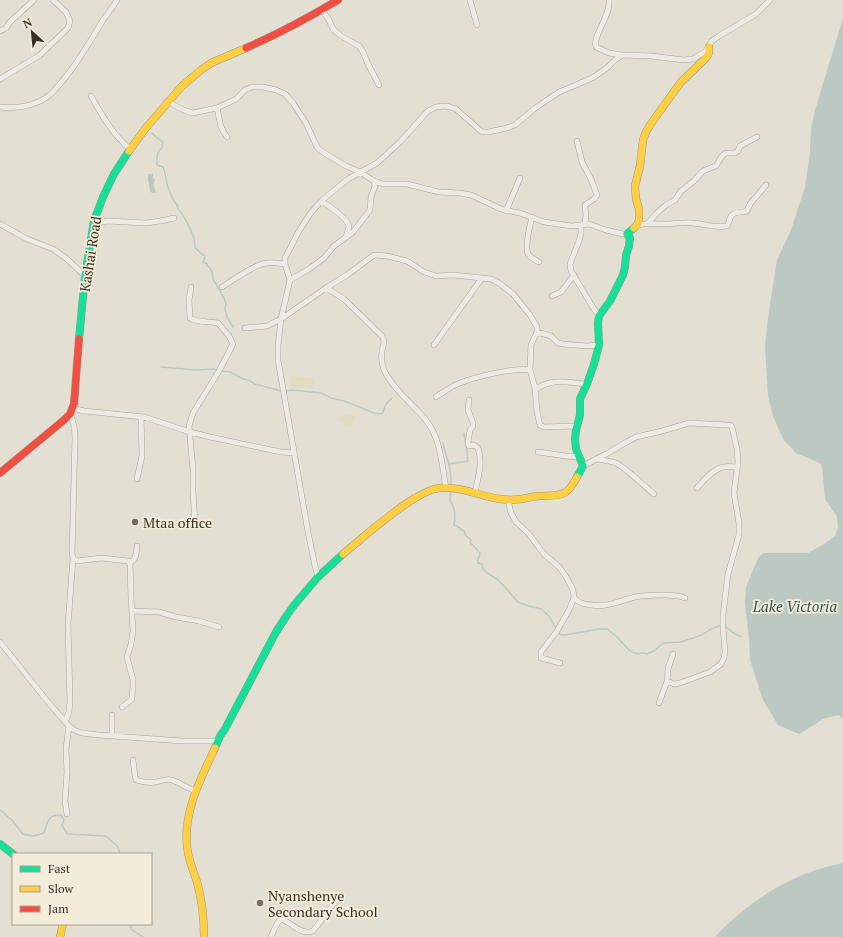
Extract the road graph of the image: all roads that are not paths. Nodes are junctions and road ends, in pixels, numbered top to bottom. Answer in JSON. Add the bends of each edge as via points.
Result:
{"nodes":[{"id":1,"x":34,"y":0,"type":"edge"},
{"id":2,"x":53,"y":0,"type":"edge"},
{"id":3,"x":117,"y":0,"type":"edge"},
{"id":4,"x":338,"y":0,"type":"edge"},
{"id":5,"x":470,"y":0,"type":"edge"},
{"id":6,"x":609,"y":0,"type":"edge"},
{"id":7,"x":770,"y":0,"type":"edge"},
{"id":8,"x":322,"y":10,"type":"junction"},
{"id":9,"x":476,"y":25,"type":"dead end"},
{"id":10,"x":0,"y":31,"type":"edge"},
{"id":11,"x":709,"y":47,"type":"junction"},
{"id":12,"x":622,"y":56,"type":"junction"},
{"id":13,"x":0,"y":79,"type":"edge"},
{"id":14,"x":379,"y":85,"type":"dead end"},
{"id":15,"x":91,"y":96,"type":"dead end"},
{"id":16,"x":169,"y":102,"type":"junction"},
{"id":17,"x":0,"y":107,"type":"edge"},
{"id":18,"x":217,"y":108,"type":"junction"},
{"id":19,"x":227,"y":137,"type":"dead end"},
{"id":20,"x":757,"y":137,"type":"dead end"},
{"id":21,"x":577,"y":141,"type":"dead end"},
{"id":22,"x":130,"y":149,"type":"junction"},
{"id":23,"x":360,"y":172,"type":"junction"},
{"id":24,"x":520,"y":178,"type":"dead end"},
{"id":25,"x":374,"y":181,"type":"junction"},
{"id":26,"x":766,"y":185,"type":"dead end"},
{"id":27,"x":321,"y":201,"type":"junction"},
{"id":28,"x":506,"y":211,"type":"junction"},
{"id":29,"x":532,"y":217,"type":"junction"},
{"id":30,"x":174,"y":218,"type":"dead end"},
{"id":31,"x":94,"y":221,"type":"junction"},
{"id":32,"x":648,"y":223,"type":"junction"},
{"id":33,"x":0,"y":224,"type":"edge"},
{"id":34,"x":583,"y":224,"type":"junction"},
{"id":35,"x":637,"y":225,"type":"junction"},
{"id":36,"x":627,"y":234,"type":"junction"},
{"id":37,"x":346,"y":237,"type":"junction"},
{"id":38,"x":539,"y":262,"type":"dead end"},
{"id":39,"x":285,"y":264,"type":"junction"},
{"id":40,"x":574,"y":275,"type":"junction"},
{"id":41,"x":85,"y":276,"type":"junction"},
{"id":42,"x":482,"y":278,"type":"junction"},
{"id":43,"x":290,"y":280,"type":"junction"},
{"id":44,"x":191,"y":287,"type":"dead end"},
{"id":45,"x":222,"y":287,"type":"dead end"},
{"id":46,"x":326,"y":288,"type":"junction"},
{"id":47,"x":552,"y":296,"type":"dead end"},
{"id":48,"x":599,"y":316,"type":"junction"},
{"id":49,"x":281,"y":319,"type":"junction"},
{"id":50,"x":245,"y":328,"type":"dead end"},
{"id":51,"x":537,"y":332,"type":"junction"},
{"id":52,"x":434,"y":345,"type":"dead end"},
{"id":53,"x":599,"y":345,"type":"junction"},
{"id":54,"x":530,"y":370,"type":"junction"},
{"id":55,"x":587,"y":384,"type":"junction"},
{"id":56,"x":535,"y":390,"type":"junction"},
{"id":57,"x":436,"y":397,"type":"dead end"},
{"id":58,"x":469,"y":400,"type":"dead end"},
{"id":59,"x":72,"y":411,"type":"junction"},
{"id":60,"x":141,"y":417,"type":"junction"},
{"id":61,"x":577,"y":426,"type":"junction"},
{"id":62,"x":190,"y":432,"type":"junction"},
{"id":63,"x":538,"y":452,"type":"dead end"},
{"id":64,"x":294,"y":453,"type":"junction"},
{"id":65,"x":580,"y":457,"type":"junction"},
{"id":66,"x":596,"y":459,"type":"junction"},
{"id":67,"x":583,"y":466,"type":"junction"},
{"id":68,"x":737,"y":467,"type":"junction"},
{"id":69,"x":0,"y":473,"type":"edge"},
{"id":70,"x":137,"y":479,"type":"dead end"},
{"id":71,"x":446,"y":488,"type":"junction"},
{"id":72,"x":697,"y":488,"type":"dead end"},
{"id":73,"x":475,"y":492,"type":"junction"},
{"id":74,"x":654,"y":494,"type":"dead end"},
{"id":75,"x":508,"y":500,"type":"junction"},
{"id":76,"x":195,"y":525,"type":"dead end"},
{"id":77,"x":137,"y":546,"type":"dead end"},
{"id":78,"x":73,"y":558,"type":"junction"},
{"id":79,"x":130,"y":563,"type":"junction"},
{"id":80,"x":318,"y":577,"type":"junction"},
{"id":81,"x":574,"y":598,"type":"junction"},
{"id":82,"x":685,"y":598,"type":"dead end"},
{"id":83,"x":132,"y":612,"type":"junction"},
{"id":84,"x":219,"y":627,"type":"dead end"},
{"id":85,"x":0,"y":642,"type":"edge"},
{"id":86,"x":673,"y":654,"type":"dead end"},
{"id":87,"x":560,"y":663,"type":"dead end"},
{"id":88,"x":667,"y":681,"type":"junction"},
{"id":89,"x":659,"y":703,"type":"dead end"},
{"id":90,"x":122,"y":708,"type":"dead end"},
{"id":91,"x":112,"y":715,"type":"dead end"},
{"id":92,"x":67,"y":724,"type":"junction"},
{"id":93,"x":112,"y":736,"type":"junction"},
{"id":94,"x":218,"y":741,"type":"junction"},
{"id":95,"x":134,"y":760,"type":"dead end"},
{"id":96,"x":196,"y":791,"type":"junction"},
{"id":97,"x":67,"y":814,"type":"dead end"},
{"id":98,"x":0,"y":844,"type":"edge"},
{"id":99,"x":12,"y":853,"type":"edge"},
{"id":100,"x":336,"y":901,"type":"dead end"},
{"id":101,"x":63,"y":925,"type":"edge"},
{"id":102,"x":60,"y":937,"type":"edge"},
{"id":103,"x":204,"y":937,"type":"edge"},
{"id":104,"x":271,"y":937,"type":"edge"}],
"edges":[{"from":1,"to":10,"type":"street"},
{"from":2,"to":13,"type":"street","via":[[66,12],[70,22],[68,28],[40,56]]},
{"from":3,"to":17,"type":"street","via":[[76,64],[56,89],[34,104],[10,109]]},
{"from":4,"to":8,"type":"street","name":"Kashai Road"},
{"from":5,"to":9,"type":"street"},
{"from":6,"to":12,"type":"street","via":[[609,8],[595,44],[602,50]]},
{"from":7,"to":11,"type":"street","via":[[756,14],[712,41]]},
{"from":8,"to":14,"type":"street","via":[[337,33],[359,46]]},
{"from":8,"to":16,"type":"street","name":"Kashai Road","via":[[277,34],[205,66],[187,81]]},
{"from":11,"to":12,"type":"street","via":[[693,59],[684,60]]},
{"from":11,"to":35,"type":"street","via":[[706,58],[682,82],[646,132],[635,186],[639,215]]},
{"from":12,"to":23,"type":"street","via":[[594,77],[560,92],[515,125],[507,128],[482,132],[450,106],[433,108],[377,163]]},
{"from":15,"to":22,"type":"street","via":[[105,121]]},
{"from":16,"to":18,"type":"street","via":[[190,113]]},
{"from":16,"to":22,"type":"street","name":"Kashai Road"},
{"from":18,"to":19,"type":"street","via":[[221,128]]},
{"from":18,"to":23,"type":"street","via":[[236,99],[252,87],[264,87],[281,92],[306,123],[317,147]]},
{"from":20,"to":32,"type":"street","via":[[740,146],[735,153],[722,156],[716,166],[702,172]]},
{"from":21,"to":34,"type":"street","via":[[582,162],[597,195],[585,205]]},
{"from":22,"to":31,"type":"street","name":"Kashai Road","via":[[114,174]]},
{"from":23,"to":25,"type":"street"},
{"from":23,"to":27,"type":"street"},
{"from":24,"to":28,"type":"street"},
{"from":25,"to":28,"type":"street","via":[[471,195]]},
{"from":25,"to":37,"type":"street","via":[[370,210]]},
{"from":26,"to":32,"type":"street","via":[[747,211],[732,214],[727,226],[679,222]]},
{"from":27,"to":37,"type":"street","via":[[347,222],[349,228]]},
{"from":27,"to":39,"type":"street","via":[[299,231],[285,258]]},
{"from":28,"to":29,"type":"street"},
{"from":29,"to":34,"type":"street","via":[[562,225]]},
{"from":29,"to":38,"type":"street","via":[[527,249],[529,255]]},
{"from":30,"to":31,"type":"street","via":[[146,223]]},
{"from":31,"to":41,"type":"street","name":"Kashai Road"},
{"from":32,"to":35,"type":"street"},
{"from":33,"to":41,"type":"street","via":[[53,249]]},
{"from":34,"to":36,"type":"street"},
{"from":34,"to":40,"type":"street","via":[[570,264]]},
{"from":35,"to":36,"type":"street"},
{"from":36,"to":48,"type":"street","via":[[630,238],[623,275]]},
{"from":37,"to":43,"type":"street","via":[[324,258]]},
{"from":39,"to":43,"type":"street"},
{"from":39,"to":45,"type":"street","via":[[262,264]]},
{"from":40,"to":47,"type":"street","via":[[561,292]]},
{"from":40,"to":48,"type":"street"},
{"from":41,"to":59,"type":"street","name":"Kashai Road"},
{"from":42,"to":46,"type":"street","via":[[436,276],[406,261],[374,255]]},
{"from":42,"to":51,"type":"street","via":[[496,281],[513,294],[534,322]]},
{"from":42,"to":52,"type":"street"},
{"from":43,"to":49,"type":"street"},
{"from":44,"to":62,"type":"street","via":[[190,318],[218,323],[233,344],[193,413]]},
{"from":46,"to":49,"type":"street"},
{"from":46,"to":71,"type":"street","via":[[344,299],[383,338],[385,342],[382,365],[433,431]]},
{"from":48,"to":53,"type":"street"},
{"from":49,"to":50,"type":"street","via":[[267,326]]},
{"from":49,"to":64,"type":"street","via":[[278,360]]},
{"from":51,"to":53,"type":"street","via":[[551,336],[558,343]]},
{"from":51,"to":54,"type":"street","via":[[531,345]]},
{"from":53,"to":55,"type":"street"},
{"from":54,"to":56,"type":"street"},
{"from":54,"to":57,"type":"street","via":[[514,370],[467,381]]},
{"from":55,"to":56,"type":"street","via":[[553,382]]},
{"from":55,"to":61,"type":"street","via":[[580,399]]},
{"from":56,"to":61,"type":"street","via":[[536,412],[540,425]]},
{"from":58,"to":73,"type":"street","via":[[468,410],[473,426],[468,443],[469,446],[478,448],[480,456]]},
{"from":59,"to":60,"type":"street"},
{"from":59,"to":69,"type":"street"},
{"from":59,"to":78,"type":"street","via":[[75,426]]},
{"from":60,"to":62,"type":"street"},
{"from":60,"to":70,"type":"street","via":[[142,456]]},
{"from":61,"to":65,"type":"street","via":[[574,439]]},
{"from":62,"to":64,"type":"street"},
{"from":62,"to":76,"type":"street","via":[[194,469]]},
{"from":63,"to":65,"type":"street"},
{"from":64,"to":80,"type":"street"},
{"from":65,"to":67,"type":"street"},
{"from":66,"to":67,"type":"street"},
{"from":66,"to":68,"type":"street","via":[[636,437],[689,423],[707,423],[732,427],[737,449]]},
{"from":66,"to":74,"type":"street","via":[[619,465]]},
{"from":67,"to":75,"type":"street","via":[[569,490],[560,495]]},
{"from":68,"to":72,"type":"street","via":[[719,468]]},
{"from":68,"to":88,"type":"street","via":[[734,493],[739,523],[728,574],[723,625],[724,658],[721,664],[710,672],[680,683]]},
{"from":71,"to":73,"type":"street"},
{"from":71,"to":80,"type":"street","via":[[426,492],[409,502],[385,519]]},
{"from":73,"to":75,"type":"street","via":[[491,498]]},
{"from":75,"to":81,"type":"street","via":[[516,522],[559,567],[573,590]]},
{"from":77,"to":79,"type":"street","via":[[136,557]]},
{"from":78,"to":79,"type":"street","via":[[77,561],[100,558]]},
{"from":78,"to":92,"type":"street","via":[[68,625],[70,701]]},
{"from":79,"to":83,"type":"street"},
{"from":80,"to":94,"type":"street","via":[[282,623]]},
{"from":81,"to":82,"type":"street","via":[[584,604],[596,606],[642,596],[674,595]]},
{"from":81,"to":87,"type":"street","via":[[564,620],[541,652],[541,658]]},
{"from":83,"to":84,"type":"street","via":[[159,612]]},
{"from":83,"to":90,"type":"street","via":[[133,631],[127,657],[133,680],[133,694],[131,701]]},
{"from":85,"to":92,"type":"street"},
{"from":86,"to":88,"type":"street"},
{"from":88,"to":89,"type":"street"},
{"from":91,"to":93,"type":"street"},
{"from":92,"to":93,"type":"street","via":[[82,733]]},
{"from":92,"to":97,"type":"street"},
{"from":93,"to":94,"type":"street"},
{"from":94,"to":96,"type":"street"},
{"from":95,"to":96,"type":"street","via":[[136,780],[150,783],[172,780]]},
{"from":96,"to":103,"type":"street","via":[[187,836],[188,852],[199,894]]},
{"from":98,"to":99,"type":"street"},
{"from":100,"to":104,"type":"street","via":[[312,931],[302,932],[282,919]]},
{"from":101,"to":102,"type":"street"}]}
